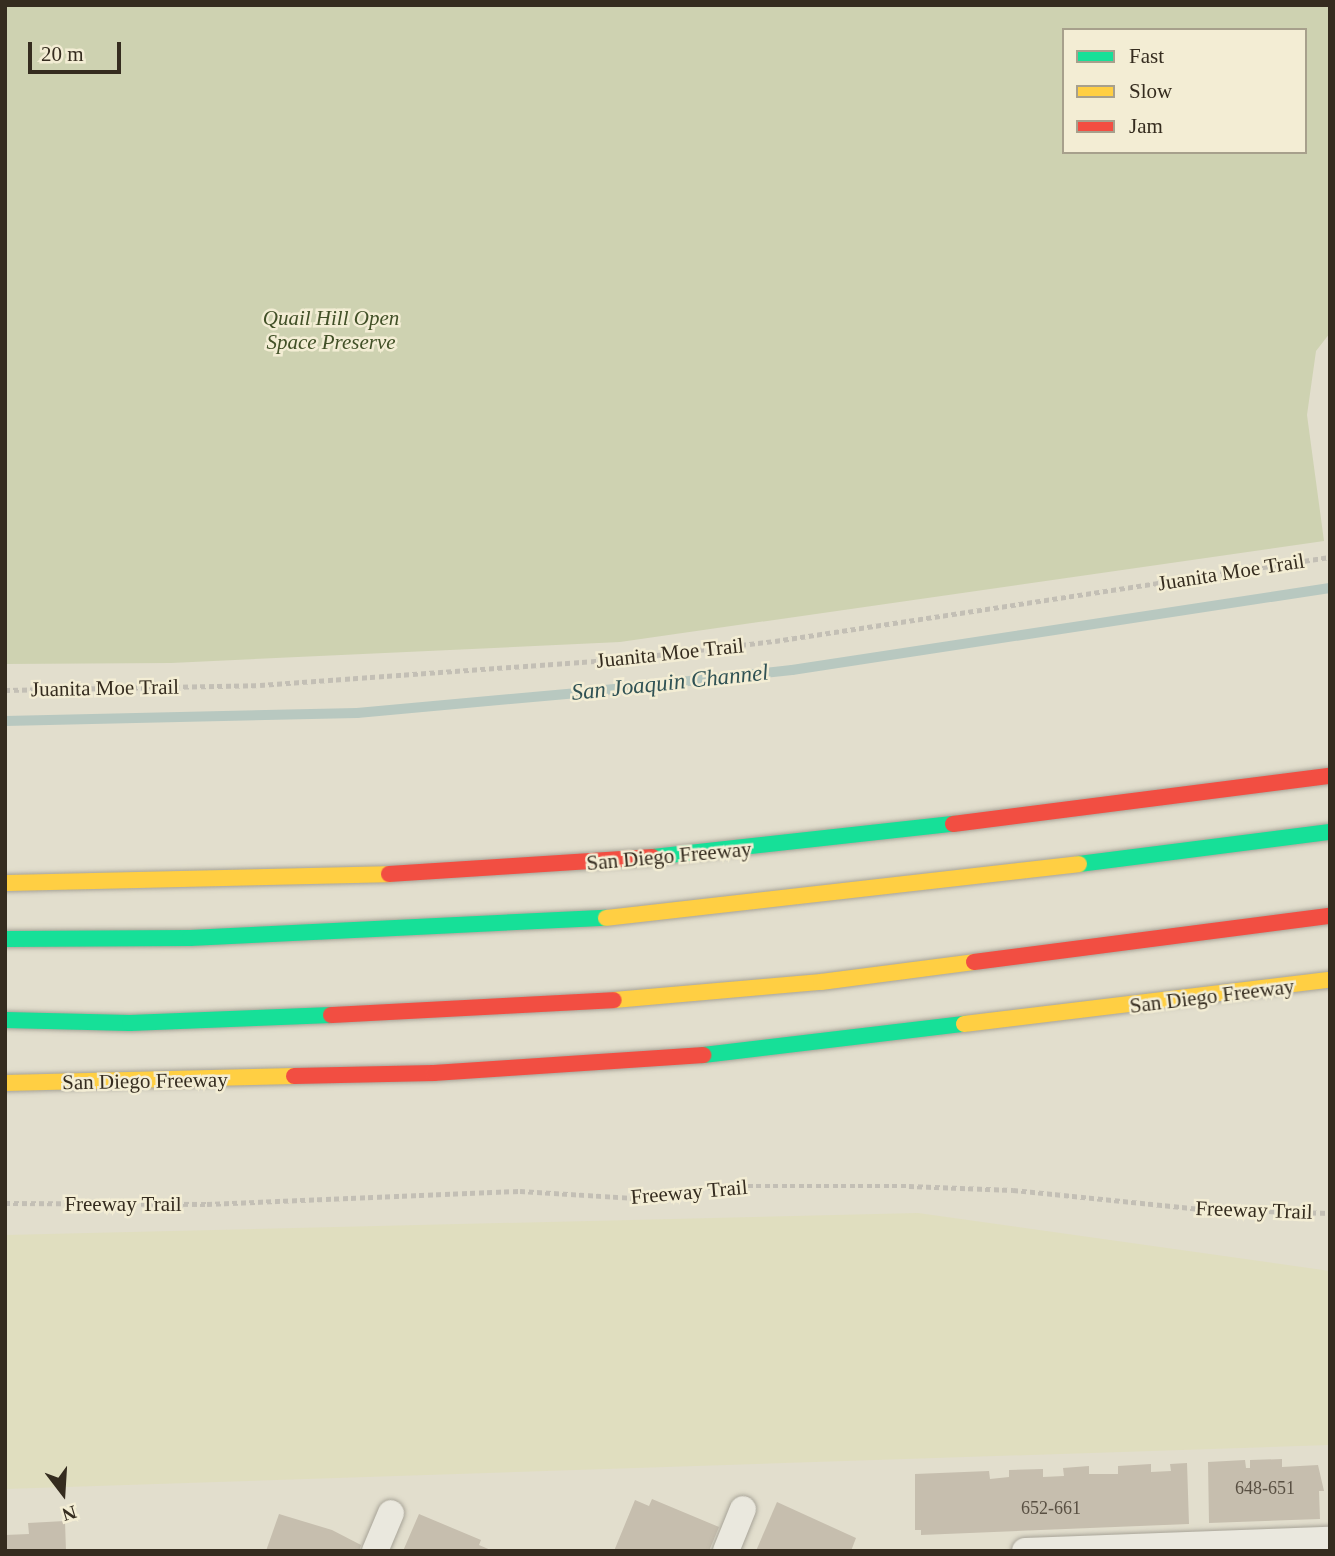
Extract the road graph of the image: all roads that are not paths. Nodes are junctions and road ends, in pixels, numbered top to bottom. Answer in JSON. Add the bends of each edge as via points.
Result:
{"nodes":[{"id":1,"x":1330,"y":776,"type":"edge"},
{"id":2,"x":1330,"y":832,"type":"edge"},
{"id":3,"x":5,"y":883,"type":"edge"},
{"id":4,"x":1330,"y":916,"type":"edge"},
{"id":5,"x":5,"y":939,"type":"edge"},
{"id":6,"x":1330,"y":980,"type":"edge"},
{"id":7,"x":1243,"y":992,"type":"junction"},
{"id":8,"x":1305,"y":1001,"type":"dead end"},
{"id":9,"x":5,"y":1020,"type":"edge"},
{"id":10,"x":5,"y":1083,"type":"edge"},
{"id":11,"x":743,"y":1509,"type":"dead end"},
{"id":12,"x":391,"y":1513,"type":"dead end"},
{"id":13,"x":1330,"y":1540,"type":"edge"},
{"id":14,"x":375,"y":1551,"type":"edge"},
{"id":15,"x":726,"y":1551,"type":"edge"},
{"id":16,"x":1025,"y":1551,"type":"edge"}],
"edges":[{"from":1,"to":3,"type":"highway","name":"San Diego Freeway","via":[[907,831],[583,864],[285,880]]},
{"from":2,"to":5,"type":"highway","via":[[887,888],[582,920],[190,938]]},
{"from":4,"to":9,"type":"highway","via":[[821,982],[518,1008],[130,1023]]},
{"from":6,"to":7,"type":"highway","name":"San Diego Freeway"},
{"from":7,"to":8,"type":"highway"},
{"from":7,"to":10,"type":"highway","name":"San Diego Freeway","via":[[694,1056],[434,1073]]},
{"from":11,"to":15,"type":"street"},
{"from":12,"to":14,"type":"street"},
{"from":13,"to":16,"type":"street"}]}
